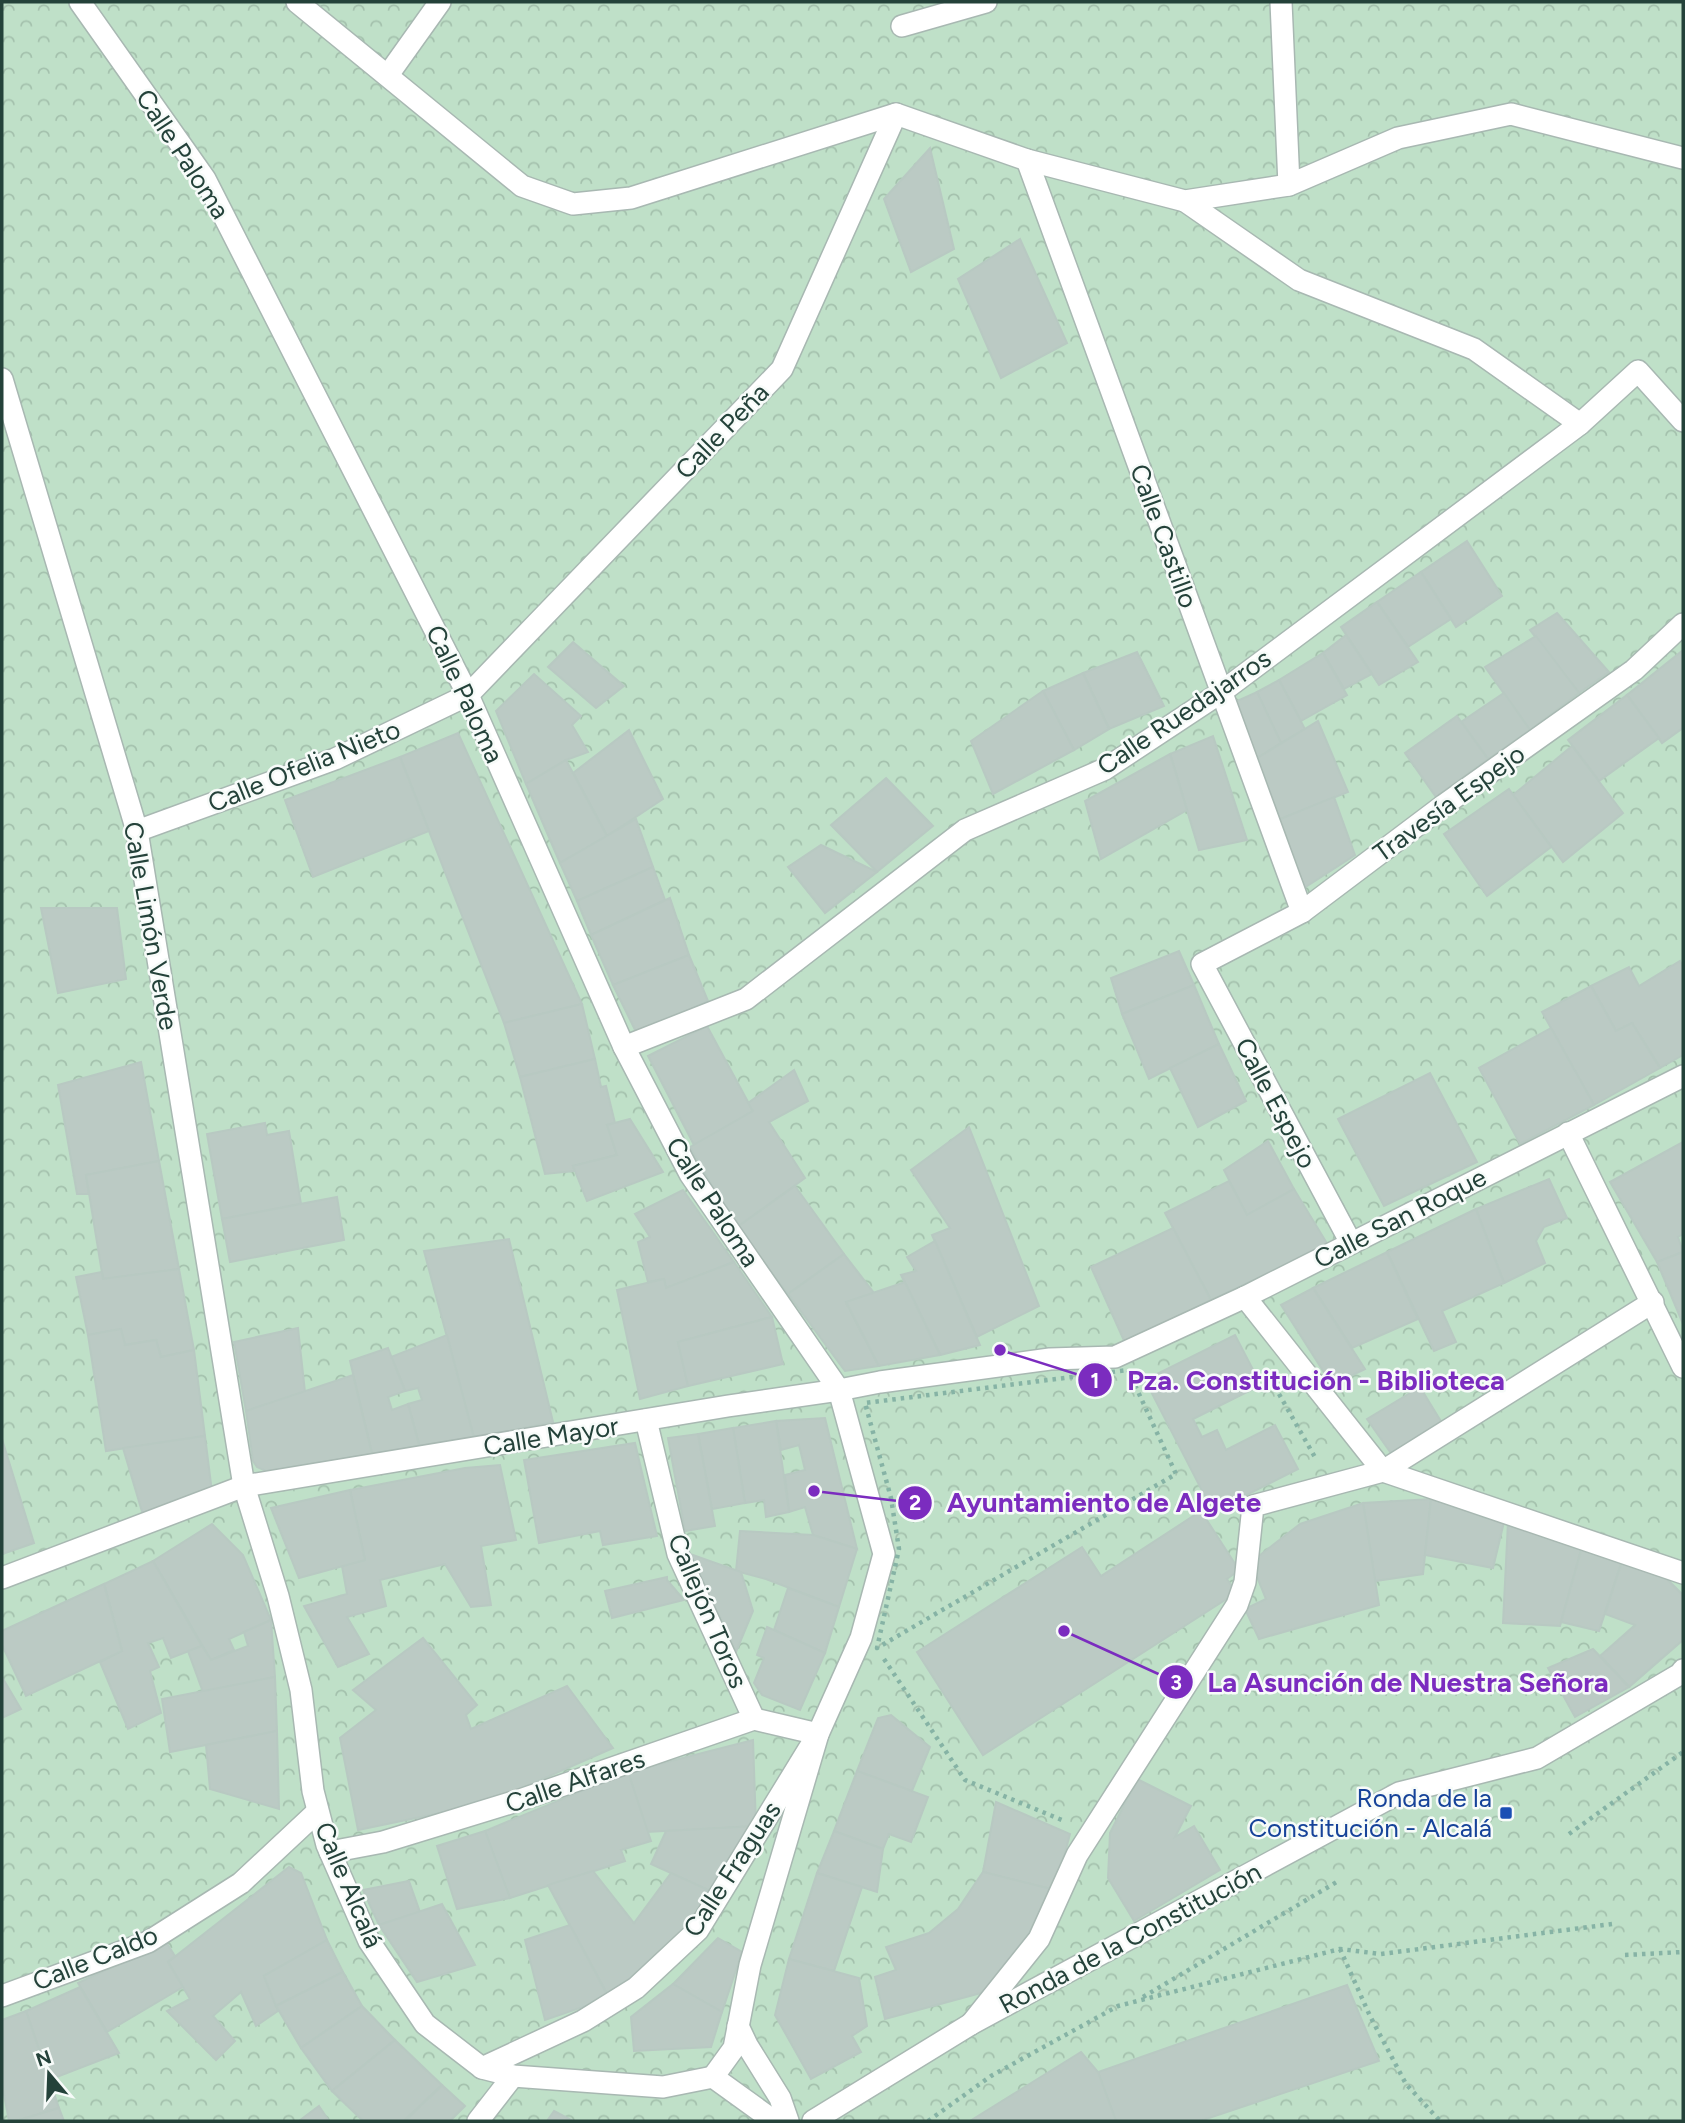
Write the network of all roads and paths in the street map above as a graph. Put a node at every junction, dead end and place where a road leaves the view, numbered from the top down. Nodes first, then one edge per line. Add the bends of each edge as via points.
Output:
1 (80, 2) edge
2 (297, 2) edge
3 (440, 2) edge
4 (986, 2) edge
5 (1282, 2) edge
6 (902, 26) dead end
7 (388, 75) junction
8 (896, 114) junction
9 (1683, 158) edge
10 (1027, 160) junction
11 (1289, 185) junction
12 (1185, 201) junction
13 (2, 379) edge
14 (1683, 421) edge
15 (1580, 424) junction
16 (1683, 624) edge
17 (1220, 693) junction
18 (468, 695) junction
19 (137, 831) junction
20 (1302, 912) junction
21 (1202, 964) joint
22 (624, 1047) junction
23 (1683, 1076) edge
24 (1568, 1133) junction
25 (1351, 1243) junction
26 (1245, 1297) junction
27 (1653, 1302) junction
28 (1115, 1357) joint
29 (1683, 1367) edge
30 (1274, 1385) dead end
31 (839, 1390) junction
32 (646, 1420) junction
33 (1319, 1463) dead end
34 (1383, 1471) junction
35 (244, 1486) junction
36 (1683, 1573) edge
37 (2, 1578) edge
38 (867, 1646) junction
39 (1683, 1670) edge
40 (754, 1719) junction
41 (818, 1734) junction
42 (1683, 1752) edge
43 (317, 1812) junction
44 (1092, 1833) junction
45 (1569, 1834) dead end
46 (330, 1852) junction
47 (1340, 1880) dead end
48 (1612, 1924) dead end
49 (1340, 1949) junction
50 (1683, 1952) edge
51 (1625, 1955) dead end
52 (2, 1996) edge
53 (1137, 2001) junction
54 (971, 2024) junction
55 (738, 2026) junction
56 (482, 2068) junction
57 (513, 2076) junction
58 (713, 2077) junction
59 (478, 2121) edge
60 (774, 2121) edge
61 (788, 2121) edge
62 (813, 2121) edge
63 (928, 2121) edge
64 (1440, 2121) edge

1 - 18 street, Calle Paloma via 205,179
2 - 7 street
3 - 7 street
4 - 6 street
5 - 11 street
7 - 8 street via 522,186 573,204 631,198
8 - 10 street
8 - 18 street, Calle Peña via 782,369
9 - 11 street via 1511,114 1398,138
10 - 12 street
10 - 17 street, Calle Castillo
11 - 12 street
12 - 15 street via 1299,280 1474,349
13 - 19 street, Calle Limón Verde
14 - 15 street, Calle Ruedajarros via 1638,371
15 - 17 street, Calle Ruedajarros
16 - 20 street, Travesía Espejo via 1634,670
17 - 20 street, Calle Castillo
17 - 22 street, Calle Ruedajarros via 1105,769 965,830 747,999
18 - 19 street, Calle Ofelia Nieto via 335,759
18 - 22 street, Calle Paloma
19 - 35 street, Calle Limón Verde
20 - 21 street, Travesía Espejo
21 - 25 street, Calle Espejo
22 - 31 street, Calle Paloma via 690,1174
23 - 24 street, Calle San Roque
24 - 25 street, Calle San Roque
24 - 27 street
25 - 26 street, Calle San Roque
26 - 28 street, Calle San Roque
26 - 34 street
27 - 29 street
27 - 34 street
28 - 31 street, Calle Mayor via 1050,1359
30 - 33 path
31 - 32 street, Calle Mayor
31 - 38 street, Calle Fraguas via 884,1554
32 - 35 street, Calle Mayor
32 - 40 street, Callejón Toros via 678,1554
34 - 36 street
34 - 44 street via 1253,1506 1245,1582 1237,1605
35 - 37 street, Calle Mayor
35 - 43 street, Calle Alcalá via 301,1690
38 - 38 path via 899,1549 891,1498 865,1403 1128,1370 1176,1474
38 - 41 street, Calle Fraguas
38 - 44 path via 965,1780
39 - 54 street, Ronda de la Constitución via 1537,1758 1399,1793
40 - 41 street
40 - 46 street, Calle Alfares via 508,1804 383,1843
41 - 55 street, Calle Fraguas via 750,1965
41 - 56 street, Calle Fraguas via 698,1930 615,2002
42 - 45 path
43 - 46 street, Calle Alcalá
43 - 52 street, Calle Caldo via 241,1883 148,1942
44 - 54 street via 1039,1939
46 - 56 street, Calle Alcalá via 369,1941 425,2024
47 - 53 path
48 - 49 path via 1381,1954
49 - 53 path
49 - 64 path via 1406,2084
50 - 51 path
53 - 63 path via 1118,2006 991,2077
54 - 62 street, Ronda de la Constitución
55 - 58 street, Calle Fraguas via 734,2048
55 - 61 street via 780,2098
56 - 57 street, Calle Alcalá
57 - 58 street, Calle Alcalá via 663,2087
57 - 59 street
58 - 60 street

